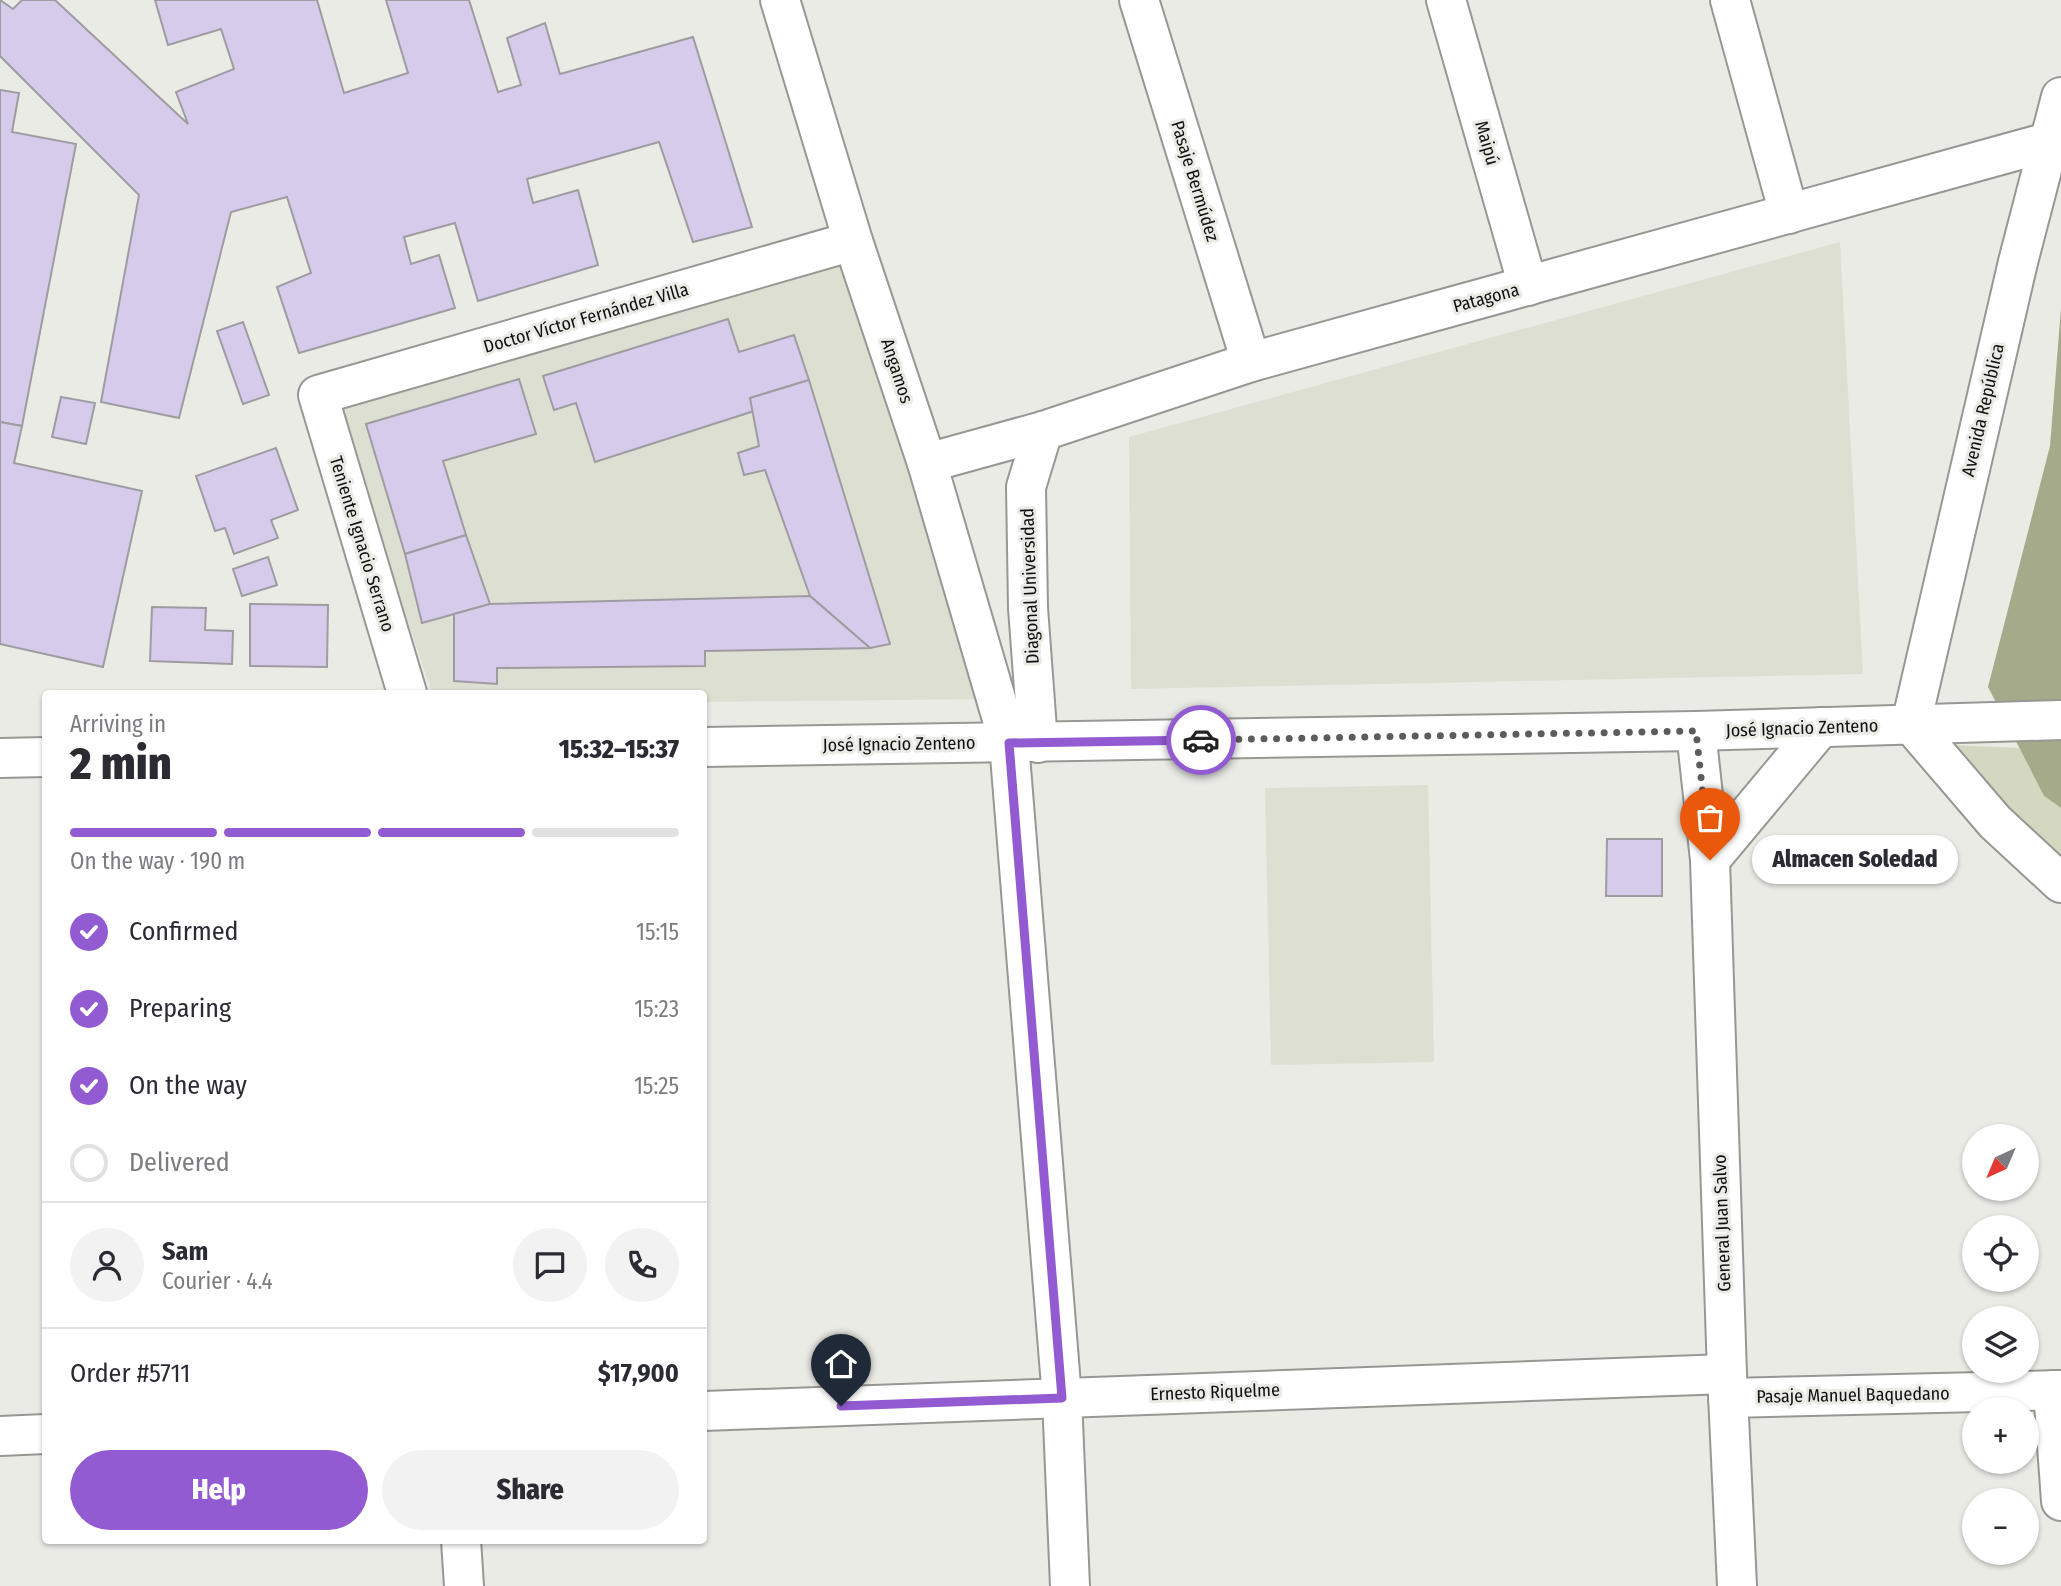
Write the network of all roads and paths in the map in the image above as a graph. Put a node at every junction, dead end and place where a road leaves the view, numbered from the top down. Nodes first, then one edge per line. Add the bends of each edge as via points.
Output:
1 (780, 0) edge
2 (1139, 0) edge
3 (1446, 0) edge
4 (1730, 0) edge
5 (2061, 97) edge
6 (2048, 142) junction
7 (1789, 214) junction
8 (853, 241) junction
9 (1528, 286) junction
10 (1251, 362) junction
11 (318, 395) joint
12 (1043, 431) junction
13 (927, 463) junction
14 (406, 690) edge
15 (2061, 720) edge
16 (1911, 724) junction
17 (1821, 727) junction
18 (1696, 731) junction
19 (1024, 743) junction
20 (707, 747) edge
21 (42, 757) edge
22 (0, 758) edge
23 (1710, 860) junction
24 (2061, 883) edge
25 (1727, 1386) junction
26 (2057, 1390) edge
27 (1062, 1398) junction
28 (707, 1410) edge
29 (42, 1434) edge
30 (0, 1436) edge
31 (2061, 1501) edge
32 (461, 1544) edge
33 (464, 1586) edge
34 (1070, 1586) edge
35 (1737, 1586) edge

1 - 8 street, Angamos
2 - 10 street, Pasaje Bermúdez
3 - 9 street, Maipú
4 - 7 street
5 - 6 street, Avenida República
6 - 7 street, Patagona
6 - 16 street, Avenida República
7 - 9 street, Patagona
8 - 11 street, Doctor Víctor Fernández Villa
8 - 13 street, Angamos
9 - 10 street, Patagona
10 - 12 street, Patagona
11 - 14 street, Teniente Ignacio Serrano
12 - 13 street, Patagona
12 - 19 street, Diagonal Universidad via 1026,487
13 - 19 street, Angamos
15 - 16 street, José Ignacio Zenteno
16 - 17 street, José Ignacio Zenteno
16 - 24 street via 1994,822
17 - 18 street, José Ignacio Zenteno
17 - 23 street
18 - 19 street, José Ignacio Zenteno
18 - 23 street, General Juan Salvo
19 - 20 street, José Ignacio Zenteno
19 - 27 street
21 - 22 street
23 - 25 street, General Juan Salvo
25 - 26 street, Pasaje Manuel Baquedano
25 - 27 street, Ernesto Riquelme
25 - 35 street, General Juan Salvo
26 - 31 street
27 - 28 street, Ernesto Riquelme
27 - 34 street
29 - 30 street
32 - 33 street

